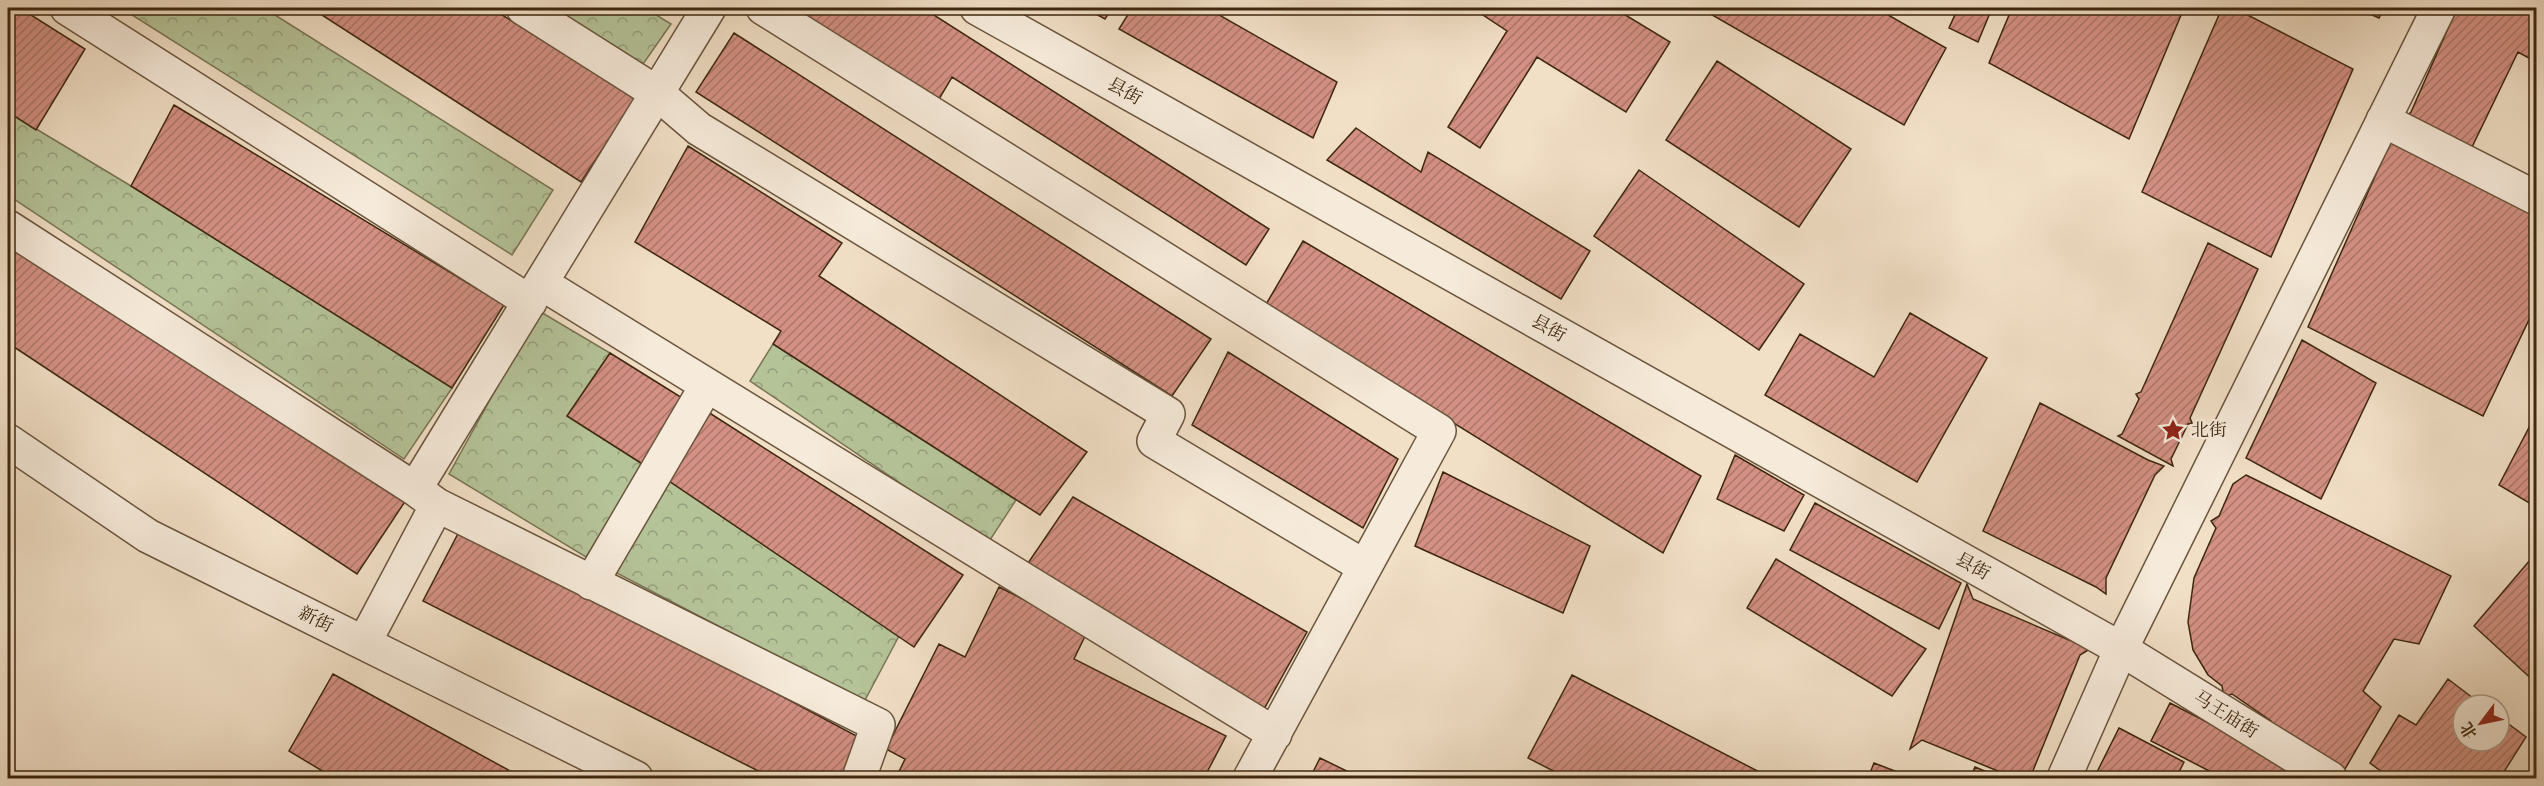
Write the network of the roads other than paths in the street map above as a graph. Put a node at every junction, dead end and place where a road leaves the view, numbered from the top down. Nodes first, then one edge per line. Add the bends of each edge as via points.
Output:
1 (67, 8) edge
2 (524, 8) edge
3 (709, 8) edge
4 (763, 8) edge
5 (976, 8) edge
6 (2439, 8) edge
7 (657, 93) junction
8 (2383, 120) junction
9 (2536, 198) edge
10 (8, 227) edge
11 (535, 293) junction
12 (707, 386) junction
13 (8, 441) edge
14 (426, 497) junction
15 (1365, 567) junction
16 (591, 583) junction
17 (364, 643) junction
18 (2121, 649) junction
19 (1275, 734) junction
20 (636, 778) edge
21 (859, 778) edge
22 (1250, 778) edge
23 (2064, 778) edge
24 (2330, 778) edge

1 - 11 street
2 - 7 street
3 - 7 street
4 - 15 street via 1439,431
5 - 18 street, 县街
6 - 8 street
7 - 11 street
7 - 15 street via 699,129 1168,414 1154,441
8 - 9 street
8 - 18 street
10 - 14 street
11 - 12 street
11 - 14 street
12 - 16 street
12 - 19 street
13 - 17 street, 新街 via 148,536
14 - 16 street
14 - 17 street
15 - 19 street
16 - 21 street via 878,725
17 - 20 street, 新街
18 - 23 street
18 - 24 street, 马王庙街
19 - 22 street

